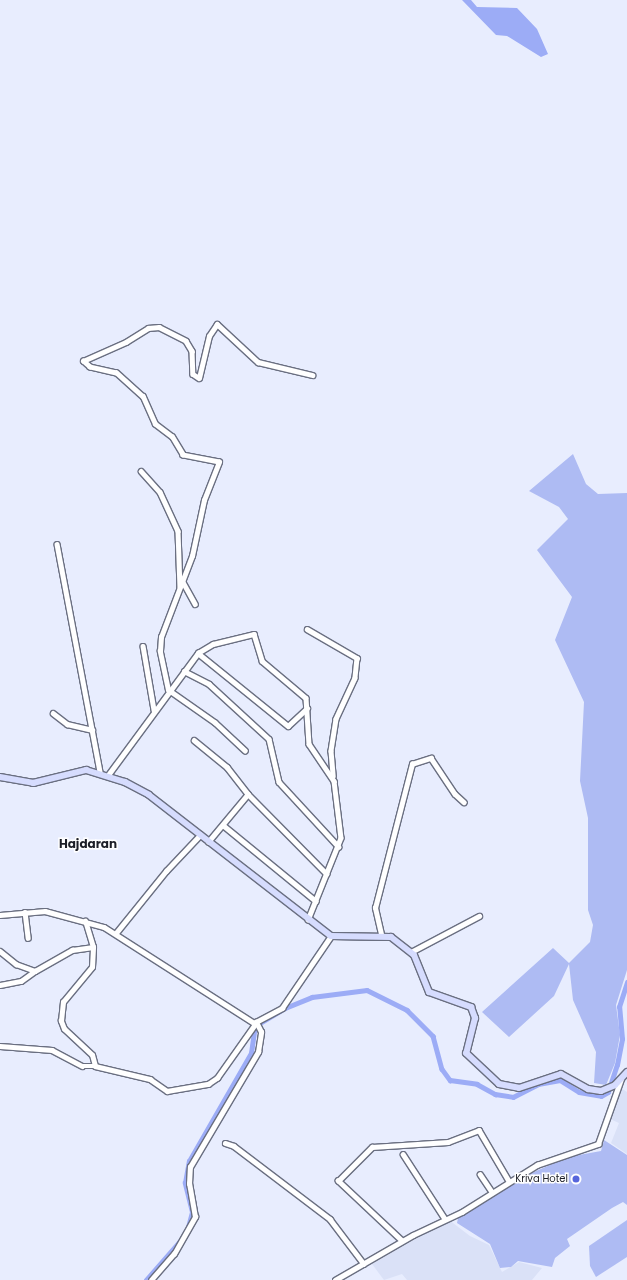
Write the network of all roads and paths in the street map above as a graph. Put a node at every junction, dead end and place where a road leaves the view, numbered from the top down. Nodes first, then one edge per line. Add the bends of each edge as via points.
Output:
1 (312, 375) dead end
2 (141, 471) dead end
3 (57, 544) dead end
4 (183, 582) junction
5 (180, 586) junction
6 (195, 604) dead end
7 (306, 629) dead end
8 (143, 646) dead end
9 (198, 653) junction
10 (184, 671) junction
11 (168, 690) junction
12 (307, 708) junction
13 (154, 710) junction
14 (53, 712) dead end
15 (92, 730) junction
16 (194, 740) dead end
17 (245, 751) dead end
18 (100, 772) junction
19 (108, 775) junction
20 (333, 776) junction
21 (0, 777) edge
22 (248, 794) junction
23 (464, 802) dead end
24 (224, 825) junction
25 (200, 835) junction
26 (208, 842) junction
27 (339, 847) junction
28 (327, 874) junction
29 (316, 901) junction
30 (25, 912) junction
31 (0, 915) edge
32 (479, 916) dead end
33 (308, 920) junction
34 (86, 921) junction
35 (116, 933) junction
36 (381, 934) junction
37 (331, 936) junction
38 (28, 938) dead end
39 (93, 947) junction
40 (0, 952) edge
41 (411, 952) junction
42 (35, 971) junction
43 (0, 985) edge
44 (257, 1024) junction
45 (0, 1046) edge
46 (95, 1066) junction
47 (627, 1072) edge
48 (621, 1080) junction
49 (224, 1143) dead end
50 (403, 1154) dead end
51 (480, 1174) dead end
52 (509, 1181) junction
53 (492, 1192) junction
54 (445, 1219) junction
55 (402, 1241) junction
56 (364, 1264) junction
57 (151, 1280) edge
58 (335, 1280) edge

1 - 4 street via 258,362 217,324 209,336 199,378 193,374 192,351 186,341 159,327 148,328 126,342 83,361 90,367 116,373 143,397 156,424 172,437 183,455 219,462 204,500
2 - 5 street via 160,492 178,531
3 - 15 street
4 - 5 street
4 - 6 street
5 - 11 street via 161,637 161,660
7 - 20 street via 357,658 355,678 336,719 331,751
8 - 13 street
9 - 10 street
9 - 12 street via 288,726
9 - 12 street via 213,644 254,634 262,661 306,698
10 - 11 street
10 - 27 street via 209,684 269,739 279,782
11 - 13 street
11 - 17 street via 215,723
12 - 20 street via 312,753
13 - 19 street
14 - 15 street via 68,724
15 - 18 street
16 - 22 street via 227,767
18 - 19 main road
18 - 21 main road via 81,770 33,783
19 - 25 main road via 149,795
20 - 27 street via 342,838
22 - 24 street
22 - 28 street
23 - 36 street via 455,794 431,758 412,764 375,908
24 - 26 street
24 - 29 street
25 - 26 main road
25 - 35 street via 166,871
26 - 33 main road
27 - 28 street
28 - 29 street
29 - 33 street
30 - 31 street
30 - 34 street via 54,912
30 - 38 street
32 - 41 street
33 - 37 main road
34 - 35 street
34 - 39 street
35 - 44 street via 133,948
36 - 37 main road via 342,938
36 - 41 main road via 391,937
37 - 44 street via 282,1008
39 - 42 street via 72,950
39 - 46 street via 92,967 63,1002 61,1015 64,1029 92,1054
40 - 42 street via 16,964
41 - 48 main road via 429,992 471,1007 475,1018 466,1053 499,1084 520,1088 561,1074 588,1090 609,1088
42 - 43 street via 21,981
44 - 46 street via 217,1078 208,1084 167,1091 150,1079
44 - 57 street via 254,1059 190,1167 189,1184 195,1217 174,1254
45 - 46 street via 52,1050 82,1066
47 - 48 main road
48 - 52 street via 598,1144 545,1162
49 - 56 street via 234,1146 330,1219
50 - 54 street
51 - 53 street
52 - 53 street
52 - 55 street via 479,1130 448,1142 372,1147 338,1181
53 - 54 street
54 - 55 street
55 - 56 street
56 - 58 street

